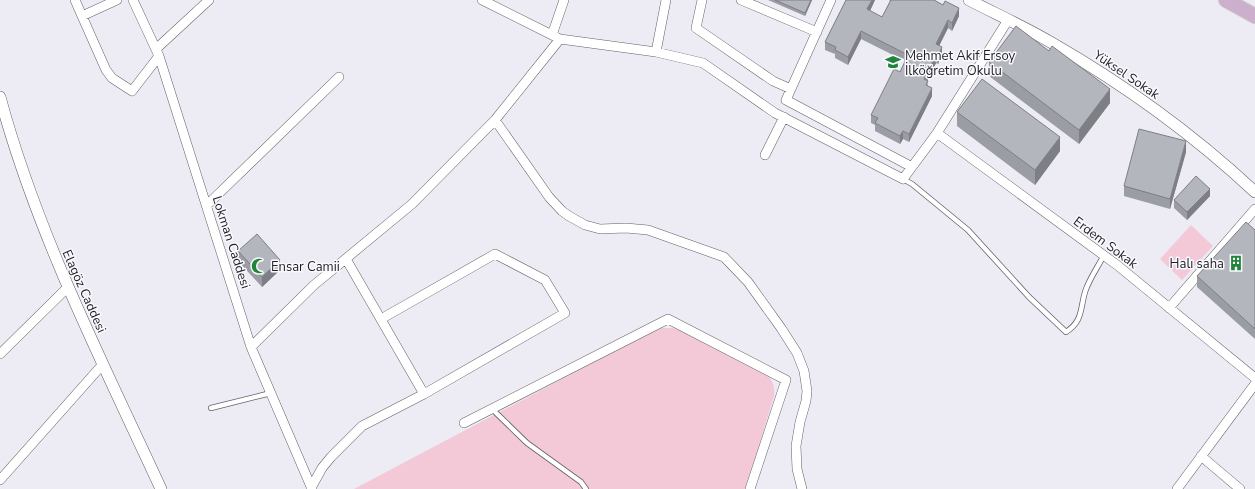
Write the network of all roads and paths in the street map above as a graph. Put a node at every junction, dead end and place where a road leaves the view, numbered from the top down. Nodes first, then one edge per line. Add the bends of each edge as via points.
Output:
1 (75, 0) edge
2 (117, 0) edge
3 (133, 0) edge
4 (209, 0) edge
5 (482, 0) edge
6 (564, 0) edge
7 (666, 0) edge
8 (702, 0) edge
9 (741, 0) edge
10 (831, 0) edge
11 (969, 0) edge
12 (1226, 0) edge
13 (82, 16) junction
14 (1255, 16) edge
15 (1008, 20) junction
16 (816, 32) junction
17 (556, 37) junction
18 (656, 52) junction
19 (157, 53) junction
20 (339, 77) dead end
21 (791, 89) junction
22 (0, 97) edge
23 (784, 117) junction
24 (495, 120) junction
25 (937, 133) junction
26 (765, 155) dead end
27 (912, 167) junction
28 (903, 179) junction
29 (1255, 192) edge
30 (207, 205) junction
31 (1255, 209) edge
32 (1104, 255) junction
33 (346, 259) junction
34 (68, 287) junction
35 (1169, 308) junction
36 (381, 319) junction
37 (252, 347) junction
38 (0, 354) edge
39 (103, 364) junction
40 (1255, 378) edge
41 (1255, 384) edge
42 (271, 393) junction
43 (424, 394) junction
44 (211, 408) dead end
45 (492, 409) junction
46 (464, 424) dead end
47 (1202, 456) junction
48 (0, 480) edge
49 (311, 488) edge
50 (161, 489) edge
51 (586, 489) edge
52 (750, 489) edge
53 (802, 489) edge
54 (1177, 489) edge
55 (1240, 489) edge

1 - 13 street
2 - 13 street
3 - 19 street, Lokman Caddesi
4 - 19 street
5 - 17 street
6 - 17 street
7 - 18 street
8 - 21 street via 696,28 773,81
9 - 16 street
10 - 16 street
11 - 15 street, Yüksel Sokak
12 - 14 main road
13 - 19 street via 106,70 112,78 132,91
15 - 25 street
15 - 29 street, Yüksel Sokak via 1051,42 1124,88 1189,136
16 - 21 street
17 - 18 street
17 - 24 street
18 - 23 street via 703,63
19 - 30 street, Lokman Caddesi
20 - 30 street
21 - 27 street via 786,100
22 - 34 street, Elagöz Caddesi via 20,165
23 - 26 street
23 - 28 street
24 - 33 street via 412,204
24 - 53 street via 549,197 562,211 577,221 593,228 638,228 657,233 724,257 748,282 797,353 804,371 806,401 796,446 797,469
25 - 27 street
25 - 32 street, Erdem Sokak
27 - 28 street
28 - 32 lane via 968,230 1028,297 1066,332 1073,328 1081,315 1085,291
30 - 37 street, Lokman Caddesi
31 - 35 street
32 - 35 street, Erdem Sokak
33 - 36 street
33 - 37 street via 314,285
34 - 38 street
34 - 39 street, Elagöz Caddesi
35 - 40 street, Erdem Sokak
36 - 43 street
36 - 43 street via 495,254 545,280 565,313
37 - 42 street, Lokman Caddesi
39 - 48 street
39 - 50 street, Elagöz Caddesi
41 - 47 street
42 - 44 lane
42 - 49 street, Lokman Caddesi
43 - 49 street via 362,426 331,457
45 - 46 street
45 - 51 lane via 528,443 581,482
45 - 52 street via 668,319 786,380
47 - 54 street
47 - 55 street

